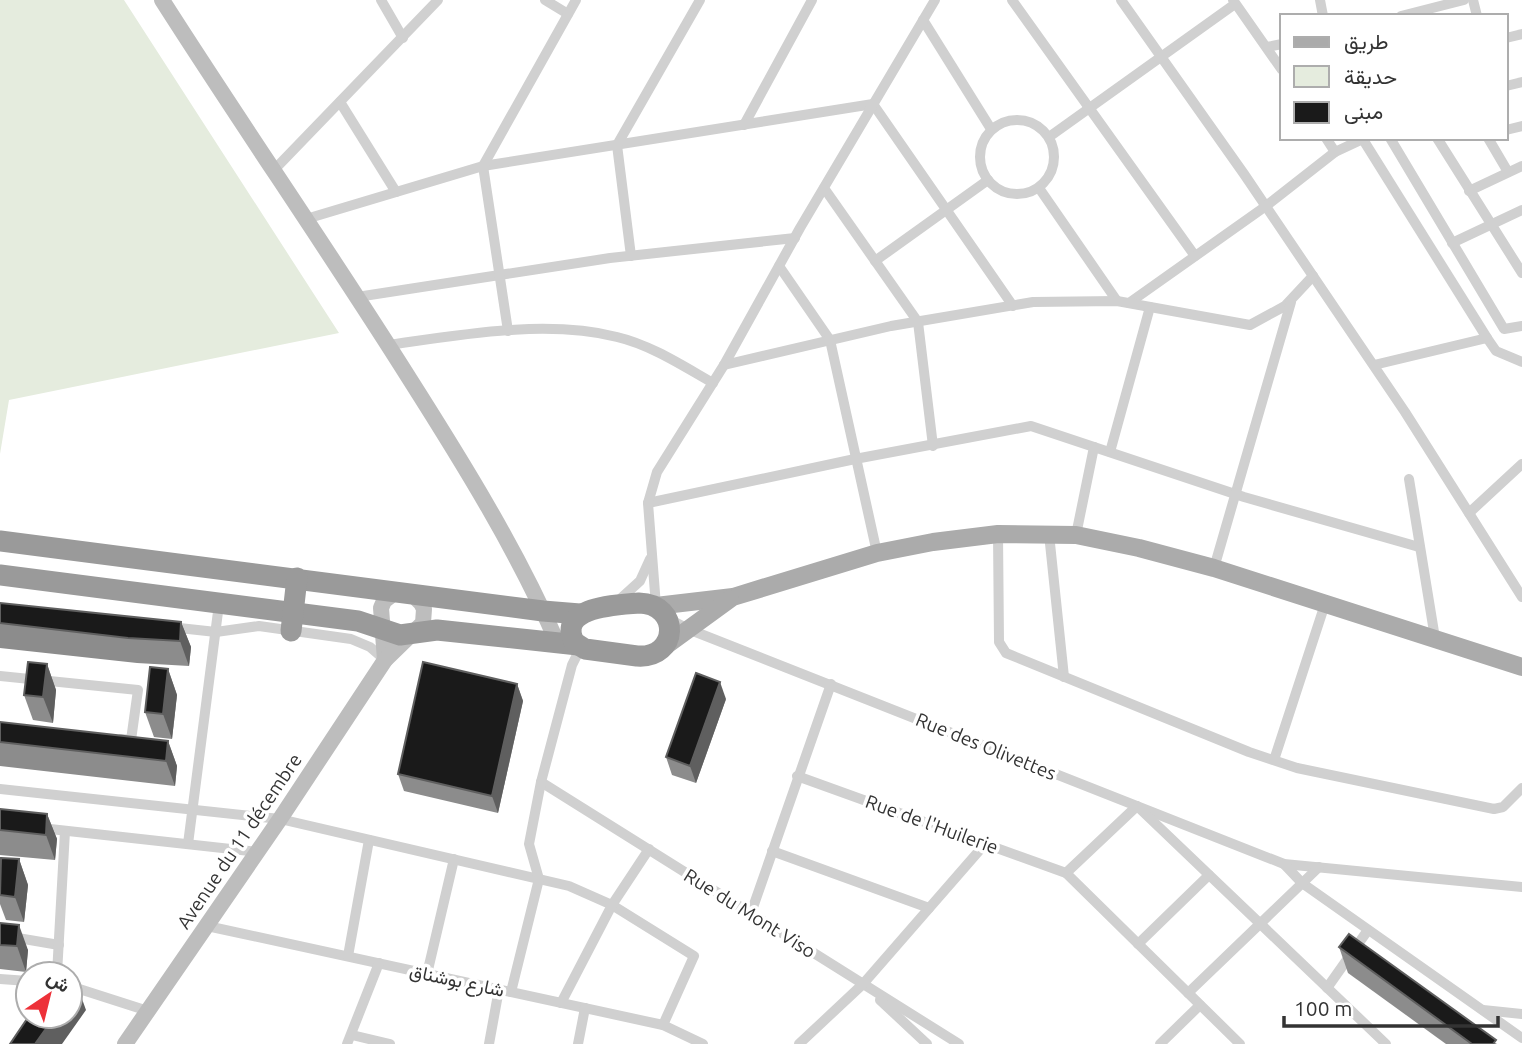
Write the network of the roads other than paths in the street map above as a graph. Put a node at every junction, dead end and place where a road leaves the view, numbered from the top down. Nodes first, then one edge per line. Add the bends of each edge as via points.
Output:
1 (162, 0) edge
2 (381, 0) edge
3 (438, 0) edge
4 (545, 0) edge
5 (576, 0) edge
6 (700, 0) edge
7 (812, 0) edge
8 (935, 0) edge
9 (1012, 0) edge
10 (1121, 0) edge
11 (1464, 0) edge
12 (1234, 2) edge
13 (1424, 13) edge
14 (568, 14) junction
15 (923, 20) junction
16 (403, 38) junction
17 (1280, 44) edge
18 (1267, 47) junction
19 (1160, 55) junction
20 (1280, 67) edge
21 (340, 102) junction
22 (873, 104) junction
23 (1090, 107) junction
24 (744, 125) junction
25 (991, 129) junction
26 (1049, 136) junction
27 (1327, 140) edge
28 (1359, 140) edge
29 (1364, 140) edge
30 (1391, 140) edge
31 (1438, 140) edge
32 (1489, 140) edge
33 (617, 145) junction
34 (1335, 152) junction
35 (483, 166) junction
36 (1522, 166) edge
37 (273, 171) junction
38 (1508, 172) junction
39 (988, 180) junction
40 (824, 188) junction
41 (1039, 188) junction
42 (1469, 191) junction
43 (396, 192) junction
44 (1266, 206) junction
45 (946, 209) junction
46 (1522, 210) edge
47 (306, 219) junction
48 (1490, 224) junction
49 (795, 238) junction
50 (1452, 243) junction
51 (631, 256) junction
52 (1195, 256) junction
53 (875, 261) junction
54 (779, 266) junction
55 (1522, 273) edge
56 (500, 275) junction
57 (1313, 276) junction
58 (357, 297) junction
59 (1292, 299) junction
60 (1117, 301) junction
61 (1129, 303) junction
62 (1013, 306) junction
63 (1150, 307) junction
64 (918, 322) junction
65 (1522, 326) edge
66 (508, 331) junction
67 (1488, 338) junction
68 (830, 341) junction
69 (388, 345) junction
70 (1522, 362) edge
71 (724, 365) junction
72 (1374, 365) junction
73 (713, 383) junction
74 (933, 446) junction
75 (1094, 447) junction
76 (1110, 452) junction
77 (855, 459) junction
78 (1520, 468) edge
79 (1409, 479) dead end
80 (1236, 494) junction
81 (648, 503) junction
82 (1469, 513) junction
83 (998, 534) junction
84 (1049, 534) junction
85 (1076, 535) junction
86 (0, 541) edge
87 (1419, 547) junction
88 (877, 553) junction
89 (651, 557) junction
90 (1214, 568) junction
91 (0, 575) edge
92 (297, 578) junction
93 (404, 592) junction
94 (733, 597) junction
95 (1522, 597) edge
96 (219, 604) junction
97 (1325, 604) junction
98 (613, 606) junction
99 (660, 610) junction
100 (543, 611) junction
101 (580, 614) junction
102 (292, 622) junction
103 (160, 626) edge
104 (688, 629) junction
105 (382, 631) junction
106 (216, 632) junction
107 (413, 635) junction
108 (1435, 638) junction
109 (572, 645) junction
110 (664, 647) junction
111 (385, 660) junction
112 (1521, 665) edge
113 (0, 676) edge
114 (1064, 677) junction
115 (831, 684) junction
116 (104, 738) edge
117 (1274, 760) junction
118 (797, 776) junction
119 (541, 782) junction
120 (1522, 788) edge
121 (0, 789) edge
122 (1137, 806) junction
123 (192, 810) junction
124 (280, 819) junction
125 (26, 826) edge
126 (65, 831) junction
127 (369, 840) junction
128 (188, 844) junction
129 (985, 844) junction
130 (649, 849) junction
131 (772, 851) junction
132 (258, 852) junction
133 (454, 859) junction
134 (1284, 864) junction
135 (1319, 867) junction
136 (1066, 873) junction
137 (1209, 875) junction
138 (539, 879) junction
139 (1302, 883) junction
140 (1522, 887) edge
141 (612, 905) junction
142 (929, 908) junction
143 (751, 913) junction
144 (1260, 924) junction
145 (207, 926) junction
146 (1368, 930) junction
147 (0, 935) edge
148 (1138, 944) junction
149 (59, 945) junction
150 (348, 956) junction
151 (58, 960) edge
152 (379, 963) junction
153 (427, 974) junction
154 (863, 984) junction
155 (1327, 988) junction
156 (499, 989) junction
157 (84, 990) edge
158 (511, 992) junction
159 (1188, 993) junction
160 (561, 1003) junction
161 (1200, 1005) junction
162 (585, 1008) junction
163 (1480, 1009) junction
164 (148, 1011) junction
165 (1522, 1014) edge
166 (663, 1025) junction
167 (674, 1030) junction
168 (1522, 1038) edge
169 (349, 1039) edge
170 (125, 1044) edge
171 (390, 1044) edge
172 (489, 1044) edge
173 (578, 1044) edge
174 (671, 1044) edge
175 (703, 1044) edge
176 (799, 1044) edge
177 (927, 1044) edge
178 (959, 1044) edge
179 (1160, 1044) edge
180 (1240, 1044) edge
181 (1386, 1044) edge

1 - 37 street
2 - 16 street
3 - 16 street
4 - 14 street
5 - 14 street
6 - 33 street
7 - 24 street
8 - 15 street
9 - 23 street
10 - 19 street
11 - 13 street
12 - 18 street
12 - 19 street
14 - 35 street
15 - 22 street
15 - 25 street
16 - 21 street
17 - 18 street
18 - 20 street
19 - 23 street
19 - 44 street
21 - 37 street
21 - 43 street
22 - 24 street
22 - 40 street
22 - 45 street
23 - 26 street
23 - 52 street
24 - 33 street
25 - 26 street via 1003,122 1028,121
25 - 39 street via 979,160
26 - 41 street via 1052,170
27 - 34 street
28 - 34 street
29 - 67 street
30 - 50 street
31 - 42 street
32 - 38 street
33 - 35 street
33 - 51 street
34 - 44 street
35 - 43 street
35 - 56 street
36 - 38 street
37 - 47 street
38 - 42 street
39 - 41 street via 1017,195
39 - 45 street
40 - 49 street
40 - 53 street
41 - 60 street
42 - 48 street
43 - 47 street
44 - 52 street
44 - 57 street
45 - 53 street
45 - 62 street
46 - 48 street
47 - 58 street
48 - 50 street
48 - 55 street
49 - 51 street
49 - 54 street
50 - 65 street via 1504,329
51 - 56 street
52 - 61 street
53 - 64 street
54 - 68 street
54 - 71 street
56 - 58 street
56 - 66 street
57 - 59 street
57 - 72 street
58 - 69 street
59 - 63 street via 1250,325
59 - 80 street
60 - 61 street
60 - 62 street
61 - 63 street
62 - 64 street
63 - 76 street
64 - 68 street
64 - 74 street
66 - 69 street
66 - 73 street via 556,329 617,337 670,358
67 - 70 street via 1496,351
67 - 72 street
68 - 71 street
68 - 77 street
69 - 100 street via 464,464
71 - 73 street
72 - 82 street
73 - 81 street via 664,458
74 - 75 street via 1031,426
74 - 77 street
75 - 76 street
75 - 85 street
76 - 80 street
77 - 81 street
77 - 88 street
78 - 82 street
79 - 87 street
80 - 87 street
80 - 90 street
81 - 89 street
82 - 95 street
83 - 84 main road
83 - 88 main road
83 - 114 street via 1002,649
84 - 85 main road
84 - 114 street
85 - 90 main road
86 - 92 highway
87 - 108 street
88 - 94 main road
89 - 98 street via 635,587
89 - 99 street
90 - 97 main road
91 - 96 highway
92 - 93 highway
92 - 102 highway
93 - 100 highway
93 - 105 street via 384,601
93 - 107 street via 421,603 424,616
94 - 99 main road
94 - 104 main road
96 - 102 highway
96 - 106 street
97 - 108 main road
97 - 117 street
98 - 99 highway via 639,603
98 - 101 highway
99 - 104 street, Rue des Olivettes
99 - 110 highway via 670,633
100 - 101 highway
100 - 109 street
101 - 109 highway via 572,624
102 - 105 highway via 358,621
102 - 106 street
102 - 111 street via 357,641
103 - 106 street
104 - 110 main road
104 - 115 street, Rue des Olivettes
105 - 107 highway
105 - 111 street
106 - 123 street
107 - 109 highway via 437,630
107 - 111 street, Avenue du 11 décembre
108 - 112 main road
109 - 110 highway via 645,657
109 - 119 street via 572,665
111 - 124 street, Avenue du 11 décembre
113 - 116 street via 138,690 131,740
114 - 117 street
115 - 118 street
115 - 122 street, Rue des Olivettes
117 - 120 street via 1494,809 1503,807
118 - 129 street, Rue de l'Huilerie
118 - 131 street
119 - 130 street, Rue du Mont Viso
119 - 138 street via 529,844
121 - 123 street
122 - 134 street, Rue des Olivettes
122 - 136 street
122 - 137 street
123 - 124 street
123 - 128 street
124 - 127 street
124 - 132 street, Avenue du 11 décembre
125 - 126 street
126 - 128 street
126 - 149 street
127 - 133 street
127 - 150 street
128 - 132 street
129 - 136 street, Rue de l'Huilerie
129 - 142 street
130 - 141 street
130 - 143 street, Rue du Mont Viso
131 - 142 street
131 - 143 street
132 - 145 street, Avenue du 11 décembre
133 - 138 street
133 - 153 street
134 - 135 street
134 - 139 street
135 - 139 street
135 - 140 street
136 - 148 street
137 - 144 street
137 - 148 street
138 - 141 street
138 - 158 street
139 - 144 street
139 - 146 street
141 - 160 street
141 - 166 street via 694,956
142 - 154 street
143 - 154 street, Rue du Mont Viso
144 - 155 street
144 - 159 street
145 - 150 street, شارع بوشناق
145 - 164 street, Avenue du 11 décembre
146 - 155 street
146 - 163 street
147 - 149 street
148 - 159 street
149 - 151 street
150 - 152 street, شارع بوشناق
152 - 153 street, شارع بوشناق
152 - 169 street
153 - 156 street, شارع بوشناق
154 - 176 street
154 - 177 street
154 - 178 street, Rue du Mont Viso
155 - 181 street
156 - 158 street, شارع بوشناق
156 - 172 street
157 - 164 street
158 - 160 street, شارع بوشناق
159 - 161 street
160 - 162 street, شارع بوشناق
161 - 179 street
161 - 180 street
162 - 166 street, شارع بوشناق
162 - 173 street
163 - 165 street
163 - 168 street
164 - 170 street, Avenue du 11 décembre
166 - 167 street, شارع بوشناق
167 - 174 street
167 - 175 street, شارع بوشناق
169 - 171 street

